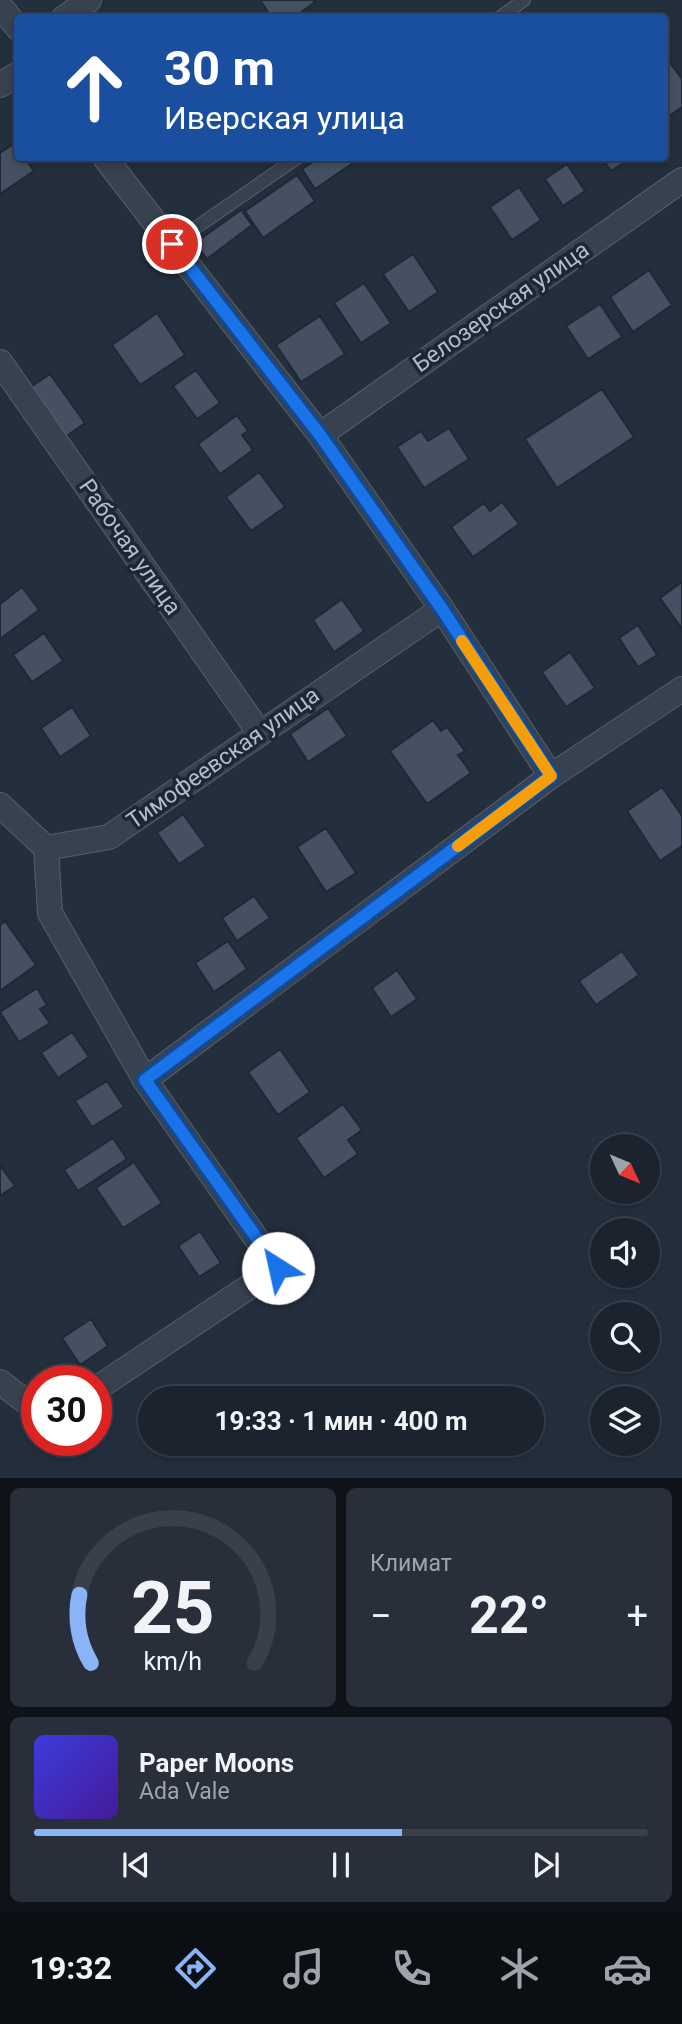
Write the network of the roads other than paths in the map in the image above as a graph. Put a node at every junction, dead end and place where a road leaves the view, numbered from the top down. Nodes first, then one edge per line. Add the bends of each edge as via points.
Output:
1 (89, 0) edge
2 (524, 0) edge
3 (0, 6) edge
4 (70, 14) edge
5 (505, 14) edge
6 (14, 23) edge
7 (107, 161) edge
8 (293, 161) edge
9 (682, 180) edge
10 (172, 244) junction
11 (0, 362) edge
12 (320, 435) junction
13 (442, 609) junction
14 (682, 689) edge
15 (260, 732) junction
16 (551, 776) junction
17 (0, 805) edge
18 (46, 848) junction
19 (145, 1080) junction
20 (112, 1378) edge
21 (0, 1382) edge
22 (21, 1398) edge

1 - 4 street
2 - 5 lane
3 - 6 street
7 - 10 street
8 - 10 lane
9 - 12 street, Белозерская улица
10 - 12 street
11 - 15 street, Рабочая улица
12 - 13 street
13 - 15 street, Тимофеевская улица
13 - 16 street
14 - 16 street
15 - 18 street, Тимофеевская улица via 110,836
16 - 19 street
17 - 18 street
18 - 19 street via 50,913
19 - 20 street via 278,1268
21 - 22 street

